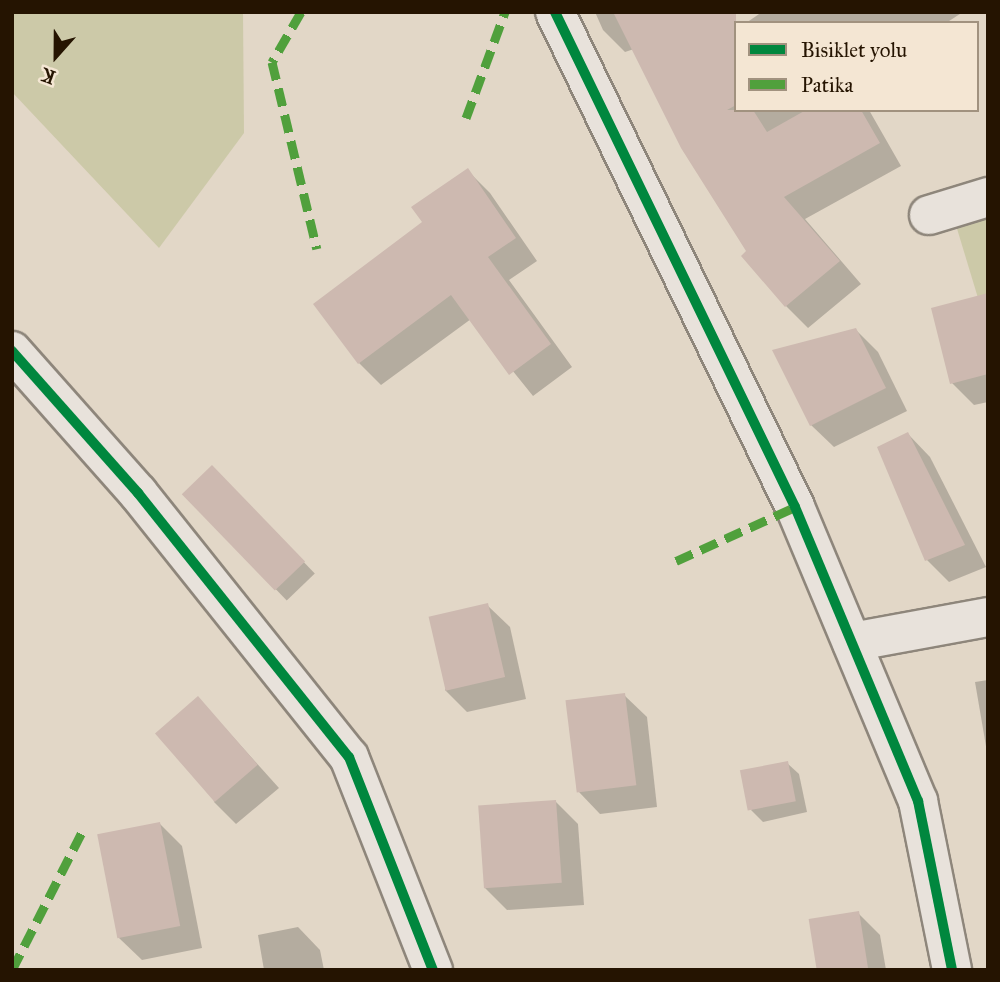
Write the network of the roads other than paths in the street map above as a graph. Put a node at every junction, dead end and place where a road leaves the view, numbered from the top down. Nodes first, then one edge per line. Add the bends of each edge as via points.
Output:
1 (555, 12) edge
2 (988, 197) edge
3 (929, 215) dead end
4 (12, 351) edge
5 (988, 617) edge
6 (852, 642) junction
7 (433, 970) edge
8 (952, 970) edge

1 - 6 street via 795,507
2 - 3 street
4 - 7 street via 138,493 349,757
5 - 6 street
6 - 8 street via 918,801

